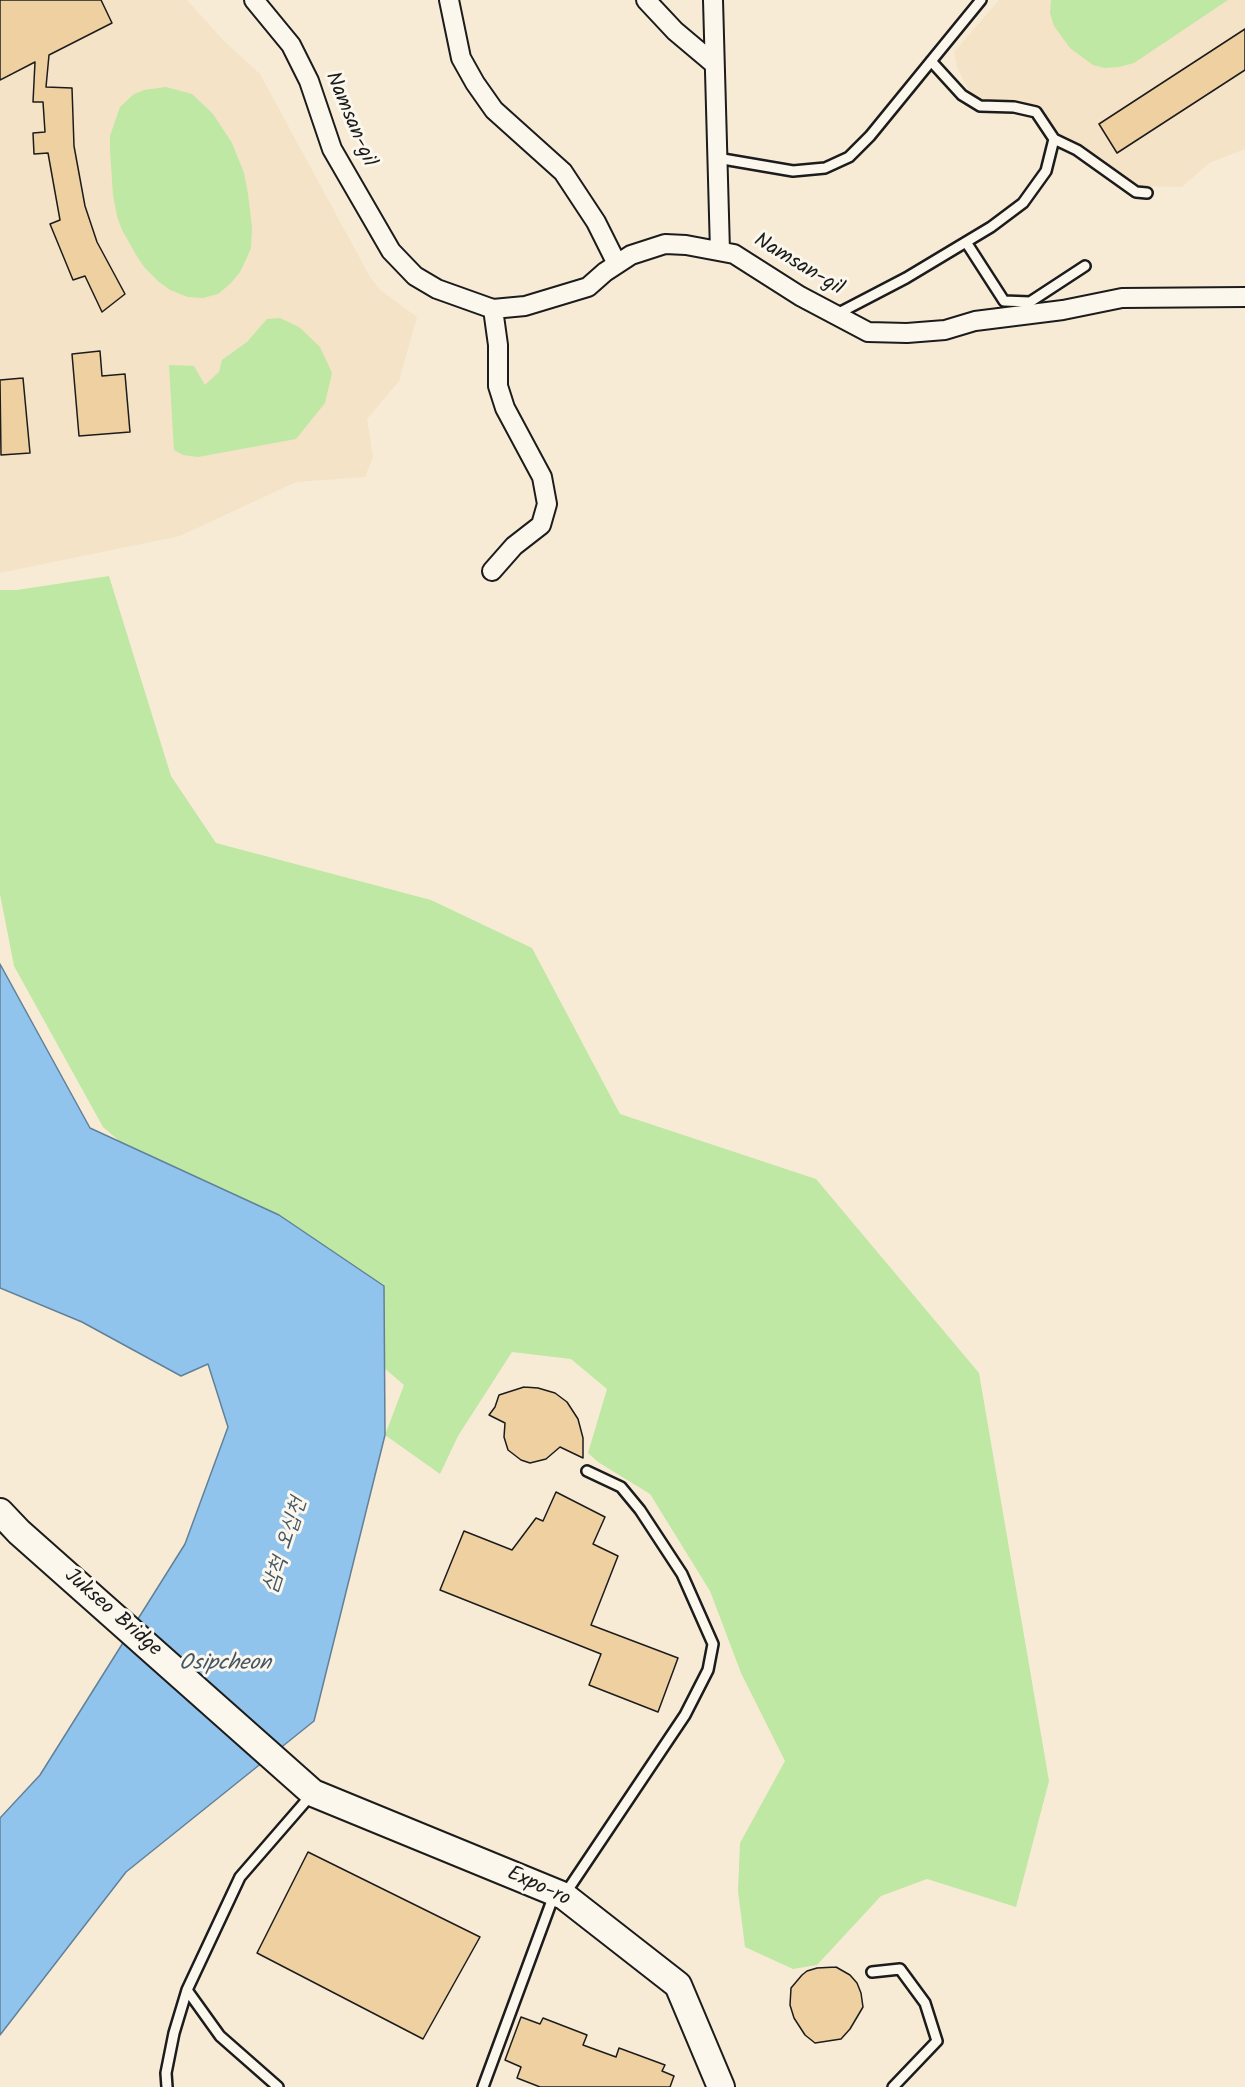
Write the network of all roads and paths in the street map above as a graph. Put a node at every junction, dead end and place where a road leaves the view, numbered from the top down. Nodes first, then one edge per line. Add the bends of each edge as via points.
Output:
1 (254, 0) edge
2 (449, 0) edge
3 (646, 0) edge
4 (713, 0) edge
5 (981, 0) edge
6 (931, 61) junction
7 (713, 63) junction
8 (1054, 139) junction
9 (717, 158) junction
10 (1147, 193) dead end
11 (966, 242) junction
12 (720, 251) junction
13 (617, 264) junction
14 (1085, 266) dead end
15 (1245, 297) edge
16 (493, 309) junction
17 (1028, 309) junction
18 (835, 315) junction
19 (492, 571) dead end
20 (587, 1471) dead end
21 (0, 1512) edge
22 (286, 1767) joint
23 (313, 1793) junction
24 (560, 1894) junction
25 (872, 1972) dead end
26 (187, 1990) junction
27 (167, 2087) edge
28 (278, 2087) edge
29 (483, 2087) edge
30 (721, 2087) edge
31 (893, 2087) edge

1 - 16 street, Namsan-gil via 291,45 309,81 332,149 391,251 415,276 437,289
2 - 13 street via 461,58 475,83 494,110 564,172
3 - 7 street
4 - 7 street
5 - 6 lane
6 - 8 lane via 962,95 980,106 1036,112
6 - 9 lane via 849,158 825,168 793,171
7 - 9 street
8 - 10 lane via 1077,150 1136,192
8 - 11 lane via 1046,171 1023,203
9 - 12 street
11 - 17 lane via 1005,302
11 - 18 lane
12 - 13 street, Namsan-gil via 665,244
12 - 18 street, Namsan-gil via 734,254
13 - 16 street, Namsan-gil via 588,287 525,306
14 - 17 lane
15 - 17 street, Namsan-gil via 1122,298 1063,310
16 - 19 street via 498,386 505,408 542,477 547,504 541,525 514,546
17 - 18 street, Namsan-gil via 945,330 907,333 868,332
20 - 24 lane via 621,1487 639,1510 682,1574 713,1644 708,1671 685,1715
21 - 22 street, Jukseo Bridge
22 - 23 street, Expo-ro
23 - 24 street, Expo-ro
23 - 26 lane via 240,1877
24 - 29 lane
24 - 30 street, Expo-ro via 678,1985
25 - 31 lane via 900,1970 925,2003 938,2041
26 - 27 lane via 174,2032
26 - 28 lane via 220,2036

